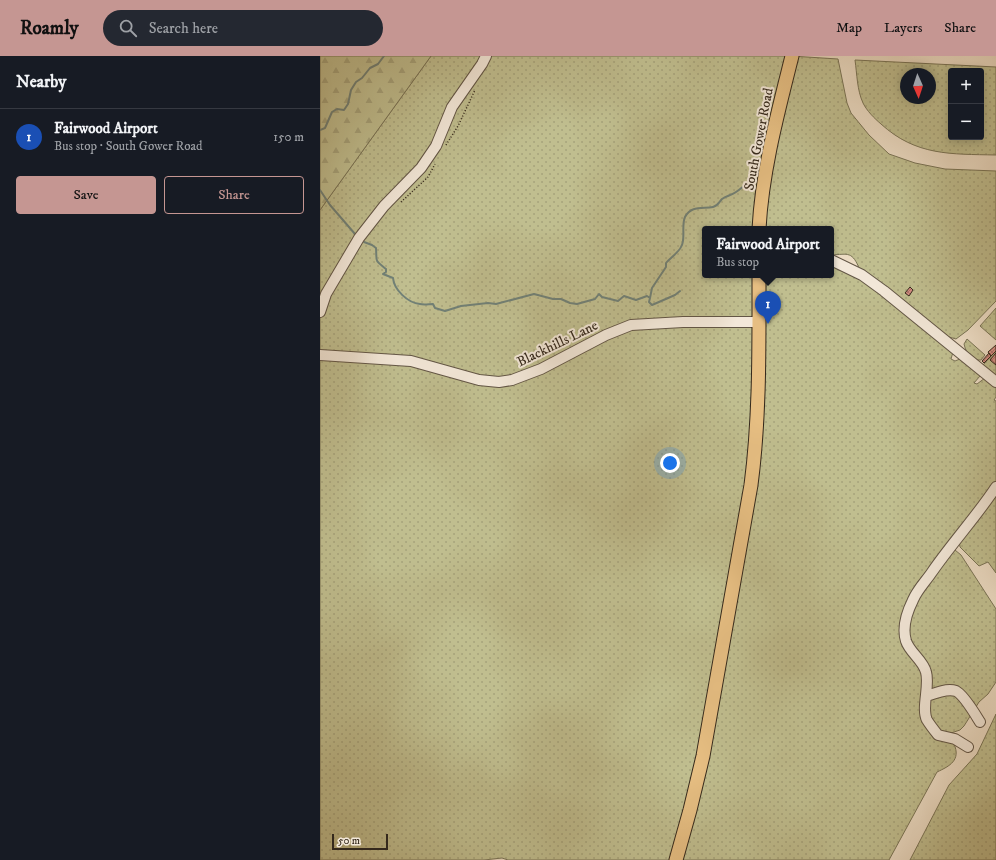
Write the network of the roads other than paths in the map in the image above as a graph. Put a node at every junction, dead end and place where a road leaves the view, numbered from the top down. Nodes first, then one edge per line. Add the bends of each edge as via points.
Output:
1 (486, 56) edge
2 (792, 56) edge
3 (759, 226) edge
4 (834, 261) edge
5 (759, 278) edge
6 (320, 312) edge
7 (759, 322) junction
8 (320, 355) edge
9 (996, 382) edge
10 (996, 487) edge
11 (927, 696) junction
12 (980, 722) dead end
13 (968, 747) dead end
14 (676, 860) edge

1 - 6 street via 452,107 436,146 421,168 384,206 359,238 326,294
2 - 3 main road, South Gower Road via 767,166
4 - 9 street via 862,275 884,290
5 - 7 main road
7 - 8 street, Blackhills Lane via 631,325 606,335 542,369 499,382 479,380 411,361
7 - 14 main road via 756,446 751,485 704,749
10 - 11 street via 913,599 906,617 906,642 924,665 927,673
11 - 12 street via 944,690 956,691
11 - 13 street via 926,719 931,727 938,735 956,739

